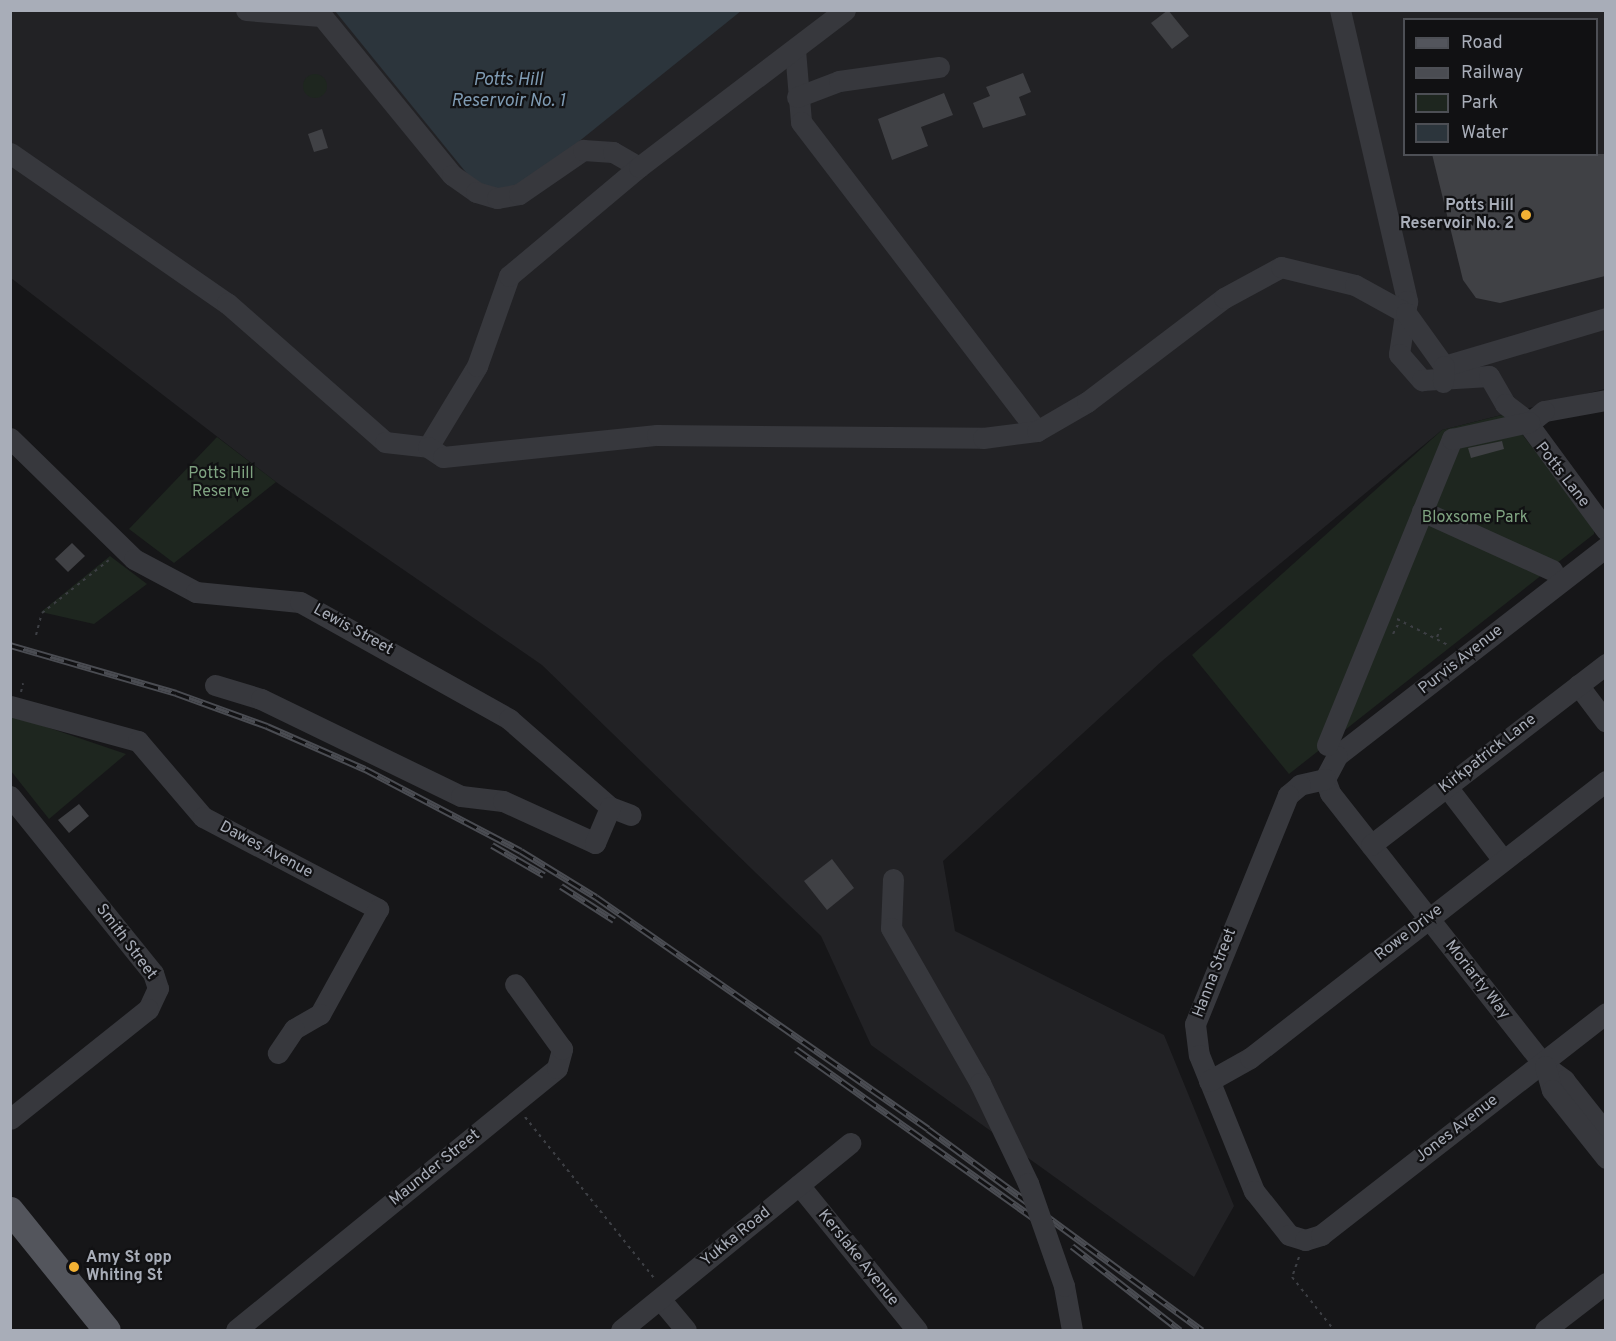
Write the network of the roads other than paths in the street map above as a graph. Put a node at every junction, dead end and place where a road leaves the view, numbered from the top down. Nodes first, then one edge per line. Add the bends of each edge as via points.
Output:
1 (246, 10) edge
2 (845, 10) edge
3 (1340, 10) edge
4 (319, 13) edge
5 (795, 50) junction
6 (939, 67) dead end
7 (797, 97) junction
8 (10, 153) edge
9 (639, 167) junction
10 (1406, 313) junction
11 (1605, 318) edge
12 (1443, 374) junction
13 (1605, 400) edge
14 (1529, 422) junction
15 (1037, 431) junction
16 (10, 438) edge
17 (428, 447) junction
18 (1422, 511) junction
19 (1605, 530) edge
20 (1605, 547) edge
21 (1552, 570) dead end
22 (1605, 664) edge
23 (215, 685) dead end
24 (1578, 686) junction
25 (10, 706) edge
26 (1605, 722) edge
27 (1327, 745) dead end
28 (1325, 778) junction
29 (1605, 781) edge
30 (1447, 787) junction
31 (10, 796) edge
32 (610, 807) junction
33 (631, 815) dead end
34 (1371, 845) junction
35 (1503, 860) junction
36 (893, 879) dead end
37 (1429, 918) junction
38 (515, 984) dead end
39 (1605, 1013) edge
40 (278, 1053) dead end
41 (1544, 1064) junction
42 (1209, 1081) junction
43 (10, 1119) edge
44 (1605, 1133) edge
45 (850, 1143) dead end
46 (1605, 1158) edge
47 (799, 1185) junction
48 (10, 1210) edge
49 (1305, 1240) joint
50 (1605, 1283) edge
51 (663, 1296) junction
52 (107, 1330) edge
53 (236, 1330) edge
54 (621, 1330) edge
55 (686, 1330) edge
56 (917, 1330) edge
57 (1072, 1330) edge
58 (1545, 1330) edge

1 - 4 street
2 - 5 street
3 - 10 street
4 - 9 street via 452,175 476,192 497,198 519,194 583,150 613,152
5 - 7 street
5 - 9 street
6 - 7 street via 838,81
7 - 15 street via 801,122
8 - 17 street via 227,303 385,442
9 - 17 street via 509,276 477,366
10 - 12 street
10 - 12 street via 1400,354 1404,363 1422,380
10 - 15 street via 1355,285 1281,267 1224,298 1087,402
11 - 12 street
12 - 14 street via 1489,376 1505,404
13 - 14 street, Potts Lane via 1566,406
14 - 18 street via 1452,439 1428,480
14 - 19 street, Potts Lane via 1533,437
15 - 17 street via 983,438 657,435 443,457
16 - 32 street, Lewis Street via 122,547 196,592 300,602 361,633 509,720
18 - 21 street via 1546,562
18 - 27 street
20 - 28 street, Purvis Avenue via 1337,756
22 - 24 street, Kirkpatrick Lane
23 - 32 street via 261,699 461,796 503,801 595,843
24 - 26 street
24 - 30 street, Kirkpatrick Lane
25 - 40 street, Dawes Avenue via 138,741 203,817 378,909 320,1014 294,1029
28 - 34 street, Moriarty Way
28 - 42 street, Hanna Street via 1300,785 1288,795 1205,993 1194,1040
29 - 35 street, Rowe Drive
30 - 34 street, Kirkpatrick Lane
30 - 35 street
31 - 43 street, Smith Street via 153,973 158,988 148,1009
32 - 33 street, Lewis Street
34 - 37 street, Moriarty Way
35 - 37 street, Rowe Drive
36 - 57 street, bridge via 891,928 980,1083 1028,1184 1064,1286
37 - 41 street, Moriarty Way
37 - 42 street, Rowe Drive via 1250,1058
38 - 53 street, Maunder Street via 562,1049 557,1068
39 - 41 street, Jones Avenue
41 - 44 street, Moriarty Way via 1564,1080
41 - 46 street, Moriarty Way via 1552,1090
41 - 49 street, Jones Avenue via 1321,1235
42 - 49 street, Hanna Street via 1254,1191 1289,1235
45 - 47 street, Yukka Road
47 - 51 street, Yukka Road
47 - 56 street, Kerslake Avenue
48 - 52 main road
50 - 58 street
51 - 54 street, Yukka Road
51 - 55 street

